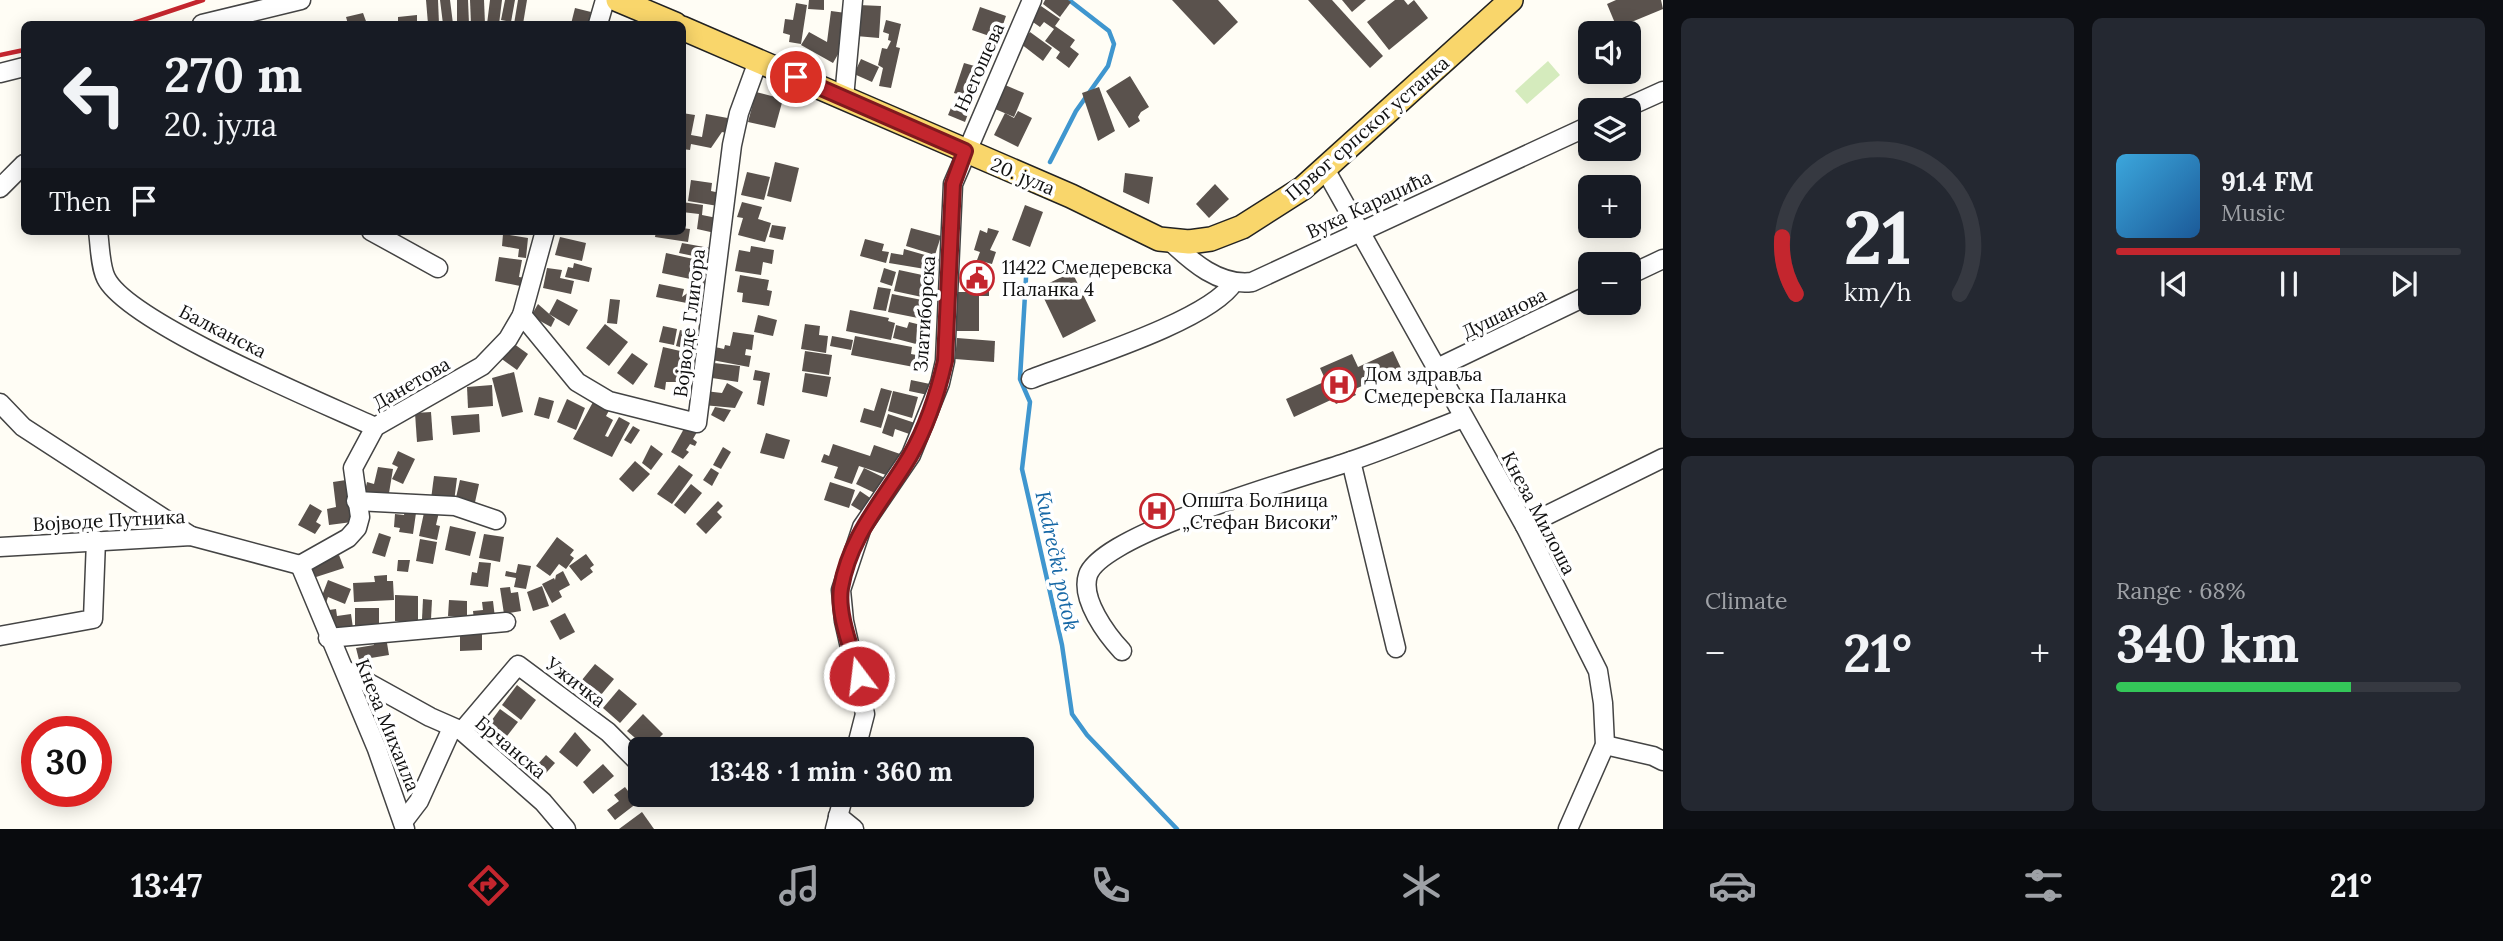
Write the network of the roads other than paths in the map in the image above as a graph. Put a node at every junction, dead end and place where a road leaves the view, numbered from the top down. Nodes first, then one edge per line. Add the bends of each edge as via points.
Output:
1 (302, 0) edge
2 (605, 0) edge
3 (618, 0) edge
4 (853, 0) edge
5 (1032, 0) edge
6 (1502, 3) edge
7 (214, 21) edge
8 (599, 21) edge
9 (668, 21) edge
10 (686, 30) edge
11 (758, 61) junction
12 (21, 69) edge
13 (0, 73) edge
14 (1663, 91) edge
15 (844, 98) junction
16 (1641, 101) edge
17 (1578, 131) edge
18 (965, 151) junction
19 (21, 167) edge
20 (1325, 169) junction
21 (0, 188) edge
22 (1358, 232) junction
23 (99, 235) edge
24 (378, 235) edge
25 (544, 235) edge
26 (1170, 241) junction
27 (1663, 259) edge
28 (438, 268) dead end
29 (1641, 269) edge
30 (1234, 282) junction
31 (1578, 300) edge
32 (522, 315) junction
33 (1435, 369) junction
34 (1031, 379) dead end
35 (0, 403) edge
36 (1463, 418) junction
37 (375, 427) junction
38 (1663, 458) edge
39 (1351, 461) junction
40 (356, 501) junction
41 (496, 520) dead end
42 (1525, 526) junction
43 (191, 536) junction
44 (96, 540) junction
45 (0, 547) edge
46 (300, 565) junction
47 (506, 622) dead end
48 (0, 636) edge
49 (328, 638) junction
50 (1396, 648) dead end
51 (1122, 650) dead end
52 (345, 670) junction
53 (457, 730) junction
54 (859, 737) edge
55 (1605, 745) junction
56 (628, 752) edge
57 (1663, 761) edge
58 (836, 822) edge
59 (404, 826) edge
60 (566, 829) edge
61 (854, 829) edge
62 (1568, 829) edge

1 - 7 street
2 - 8 street
3 - 9 main road
4 - 15 street
5 - 18 street, Његошева
6 - 20 main road, Првог српског устанка
10 - 11 main road, 20. јула
11 - 15 main road, 20. јула
11 - 32 street, Војводе Глигора via 732,145 697,423 609,401 577,382
12 - 13 street
14 - 16 street
15 - 18 main road, 20. јула
17 - 22 street, Вука Караџића
18 - 26 main road, 20. јула
18 - 54 street, Златиборска via 953,184 945,361 940,383 911,454 862,527 841,590 865,715
19 - 21 street
20 - 22 street, Кнеза Милоша
20 - 26 main road, Првог српског устанка via 1234,231 1202,241
22 - 30 street, Вука Караџића via 1266,277
22 - 33 street, Кнеза Милоша
23 - 37 street, Балканска via 105,278 121,298 143,314
24 - 28 street
25 - 32 street, Данетова
26 - 30 street via 1201,268
27 - 29 street
30 - 34 street via 1224,295 1186,318
31 - 33 street, Душанова
32 - 37 street, Данетова via 508,339 482,366
33 - 36 street, Кнеза Милоша
35 - 43 street via 23,427
36 - 39 street
36 - 42 street, Кнеза Милоша
37 - 40 street, Данетова via 353,468
38 - 42 street
39 - 50 street
39 - 51 street via 1180,516 1097,561 1087,575 1090,601
40 - 41 street via 455,506
40 - 46 street, Данетова via 357,528
42 - 55 street, Кнеза Милоша via 1598,671
43 - 44 street, Војводе Путника
43 - 46 street, Војводе Путника
44 - 45 street, Војводе Путника
44 - 48 street via 93,619
46 - 49 street
47 - 49 street
49 - 52 street, Кнеза Михаила
52 - 53 street, Брчанска
52 - 59 street, Кнеза Михаила
53 - 56 street, Ужичка via 518,665
53 - 59 street
53 - 60 street, Брчанска via 543,802
55 - 57 street
55 - 62 street, Кнеза Милоша
58 - 61 street

